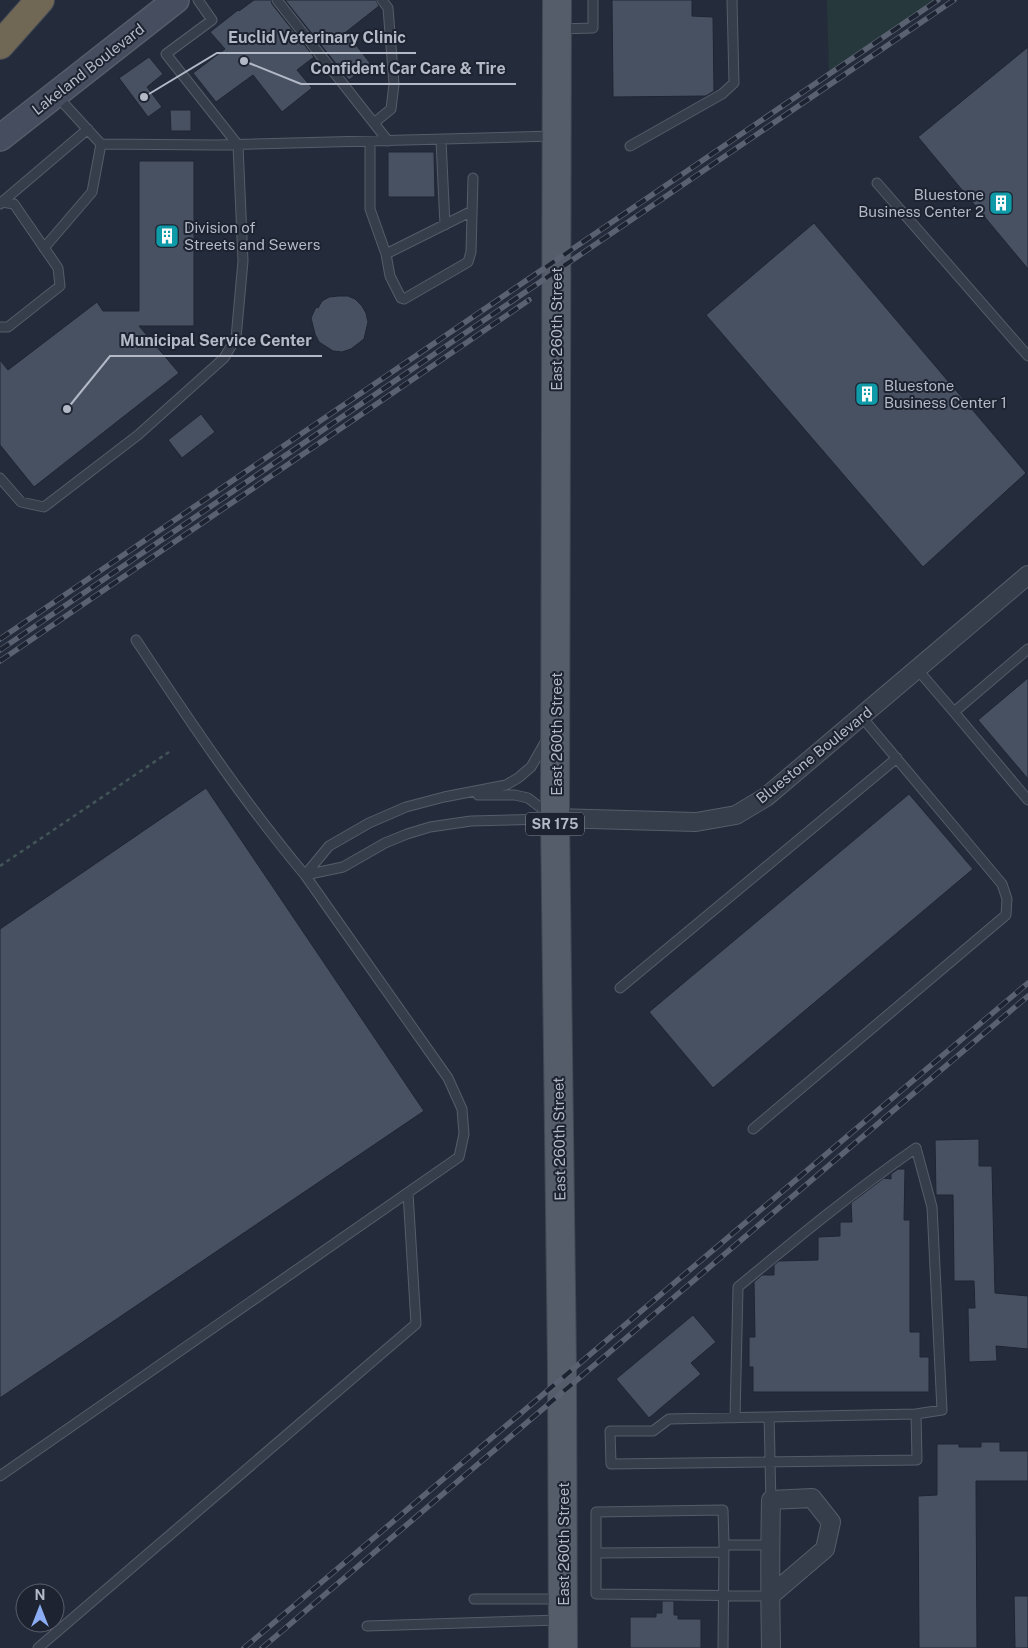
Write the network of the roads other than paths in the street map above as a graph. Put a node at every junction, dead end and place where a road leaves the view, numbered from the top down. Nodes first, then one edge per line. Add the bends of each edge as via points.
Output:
1 (28, 0) edge
2 (40, 0) edge
3 (176, 0) edge
4 (198, 0) edge
5 (277, 0) edge
6 (382, 0) edge
7 (557, 0) edge
8 (593, 0) edge
9 (732, 0) edge
10 (0, 23) edge
11 (557, 29) junction
12 (0, 45) edge
13 (55, 95) junction
14 (374, 123) junction
15 (88, 130) junction
16 (557, 136) junction
17 (0, 138) edge
18 (441, 140) junction
19 (388, 141) junction
20 (370, 142) junction
21 (101, 144) junction
22 (238, 145) junction
23 (630, 146) dead end
24 (474, 178) dead end
25 (877, 183) dead end
26 (1, 203) edge
27 (472, 210) junction
28 (445, 224) junction
29 (44, 248) junction
30 (386, 254) junction
31 (0, 327) edge
32 (1028, 356) edge
33 (0, 478) edge
34 (1028, 575) edge
35 (136, 640) dead end
36 (1028, 649) edge
37 (917, 669) junction
38 (954, 712) junction
39 (861, 716) junction
40 (556, 719) junction
41 (897, 758) junction
42 (459, 795) junction
43 (1028, 800) edge
44 (555, 818) junction
45 (305, 875) junction
46 (620, 988) dead end
47 (753, 1129) dead end
48 (408, 1193) junction
49 (916, 1414) junction
50 (769, 1417) junction
51 (735, 1418) junction
52 (770, 1461) junction
53 (0, 1476) edge
54 (771, 1500) junction
55 (770, 1545) junction
56 (724, 1549) junction
57 (596, 1553) junction
58 (723, 1596) junction
59 (770, 1596) junction
60 (474, 1599) dead end
61 (563, 1609) junction
62 (367, 1626) dead end
63 (38, 1648) edge
64 (563, 1648) edge
65 (722, 1648) edge
66 (771, 1648) edge

1 - 10 highway
2 - 12 highway
3 - 13 street, Lakeland Boulevard
4 - 22 lane via 212,20 166,54
5 - 14 lane
6 - 14 lane via 388,8 394,84 391,109
7 - 11 main road, East 260th Street / SR 175
8 - 11 lane via 593,28
9 - 23 lane via 734,83 722,94
11 - 16 main road, East 260th Street / SR 175
13 - 15 lane
13 - 17 street, Lakeland Boulevard
14 - 19 lane
15 - 21 lane
15 - 26 lane
16 - 18 lane
16 - 40 main road, East 260th Street / SR 175
18 - 19 lane
18 - 28 lane
19 - 20 lane
20 - 22 lane
20 - 30 lane via 370,209
21 - 22 lane
21 - 29 lane via 92,192
22 - 33 lane via 243,260 236,338 224,358 138,435 44,507 21,502
24 - 27 lane
25 - 32 lane
26 - 29 lane via 14,204
27 - 28 lane
27 - 30 lane via 468,262 404,299 390,276
28 - 30 lane
29 - 31 lane via 58,268 60,286 8,327
34 - 37 street, Bluestone Boulevard
35 - 45 lane via 242,793
36 - 38 lane
37 - 38 lane
37 - 39 street, Bluestone Boulevard
38 - 43 lane
39 - 41 lane
39 - 44 street, Bluestone Boulevard via 766,797 736,815 696,822
40 - 42 lane via 531,767 518,778 506,785
40 - 44 main road, East 260th Street / SR 175
41 - 46 lane
41 - 47 lane via 1002,884 1007,900 1006,915
42 - 44 lane via 515,794 528,798
42 - 45 lane via 406,807 369,823 329,846
44 - 45 lane via 470,821 430,827 385,843 343,868
44 - 61 main road, East 260th Street / SR 175
45 - 48 lane via 448,1078 462,1109 464,1134 459,1157
48 - 53 lane
48 - 63 lane via 416,1324
49 - 50 lane
49 - 51 lane via 942,1410 932,1207 916,1148 879,1173 738,1287
49 - 52 lane via 917,1460
50 - 51 lane
50 - 52 lane
51 - 52 lane via 669,1419 653,1431 610,1431 611,1464
52 - 54 lane
54 - 55 street
54 - 59 street via 812,1498 830,1522 825,1549
55 - 56 lane
55 - 59 street
56 - 57 lane
56 - 57 lane via 723,1510 596,1512
56 - 58 lane
57 - 58 lane via 596,1594
58 - 59 lane
58 - 65 lane
59 - 66 street
60 - 61 lane
61 - 62 lane
61 - 64 main road, East 260th Street / SR 175

